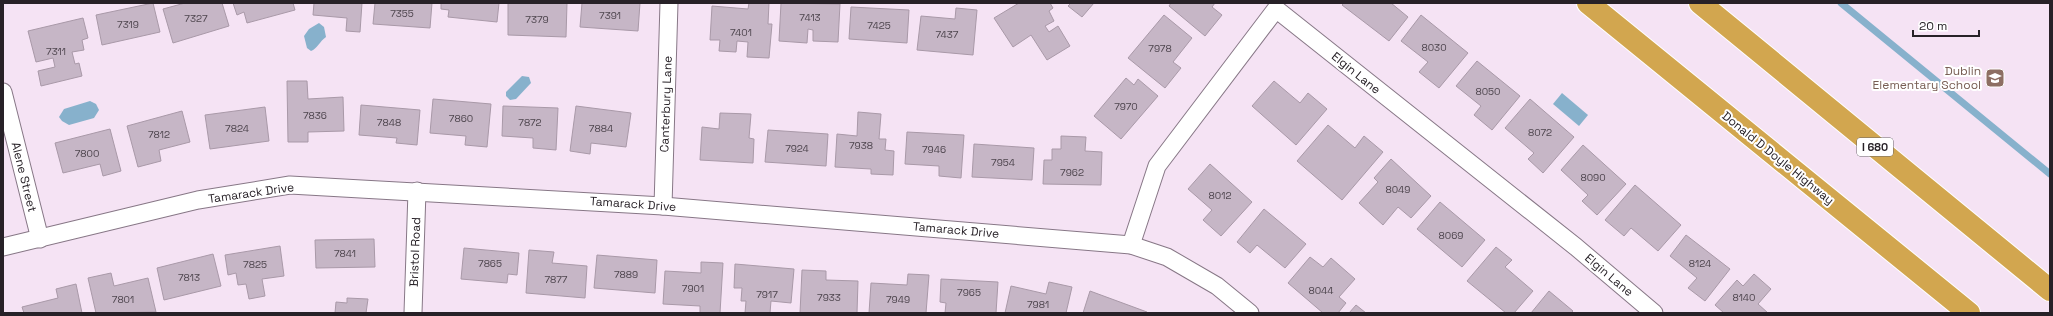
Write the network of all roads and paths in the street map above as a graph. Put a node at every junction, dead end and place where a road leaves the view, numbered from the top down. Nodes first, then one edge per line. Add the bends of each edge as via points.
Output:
1 (669, 3) edge
2 (1588, 3) edge
3 (1700, 3) edge
4 (3, 92) edge
5 (417, 191) junction
6 (663, 206) junction
7 (40, 239) junction
8 (1131, 244) junction
9 (3, 247) edge
10 (2050, 290) edge
11 (412, 313) edge
12 (1250, 313) edge
13 (1654, 313) edge
14 (1969, 313) edge

1 - 6 street, Canterbury Lane
2 - 14 highway, Donald D Doyle Highway
3 - 10 highway, I 680
4 - 7 street, Alene Street
5 - 6 street, Tamarack Drive
5 - 7 street, Tamarack Drive via 290,185 198,200
5 - 11 street, Bristol Road
6 - 8 street, Tamarack Drive
7 - 9 street, Tamarack Drive
8 - 12 street, Tamarack Drive via 1167,257 1218,286
8 - 13 street, Elgin Lane via 1157,166 1276,9 1576,247

